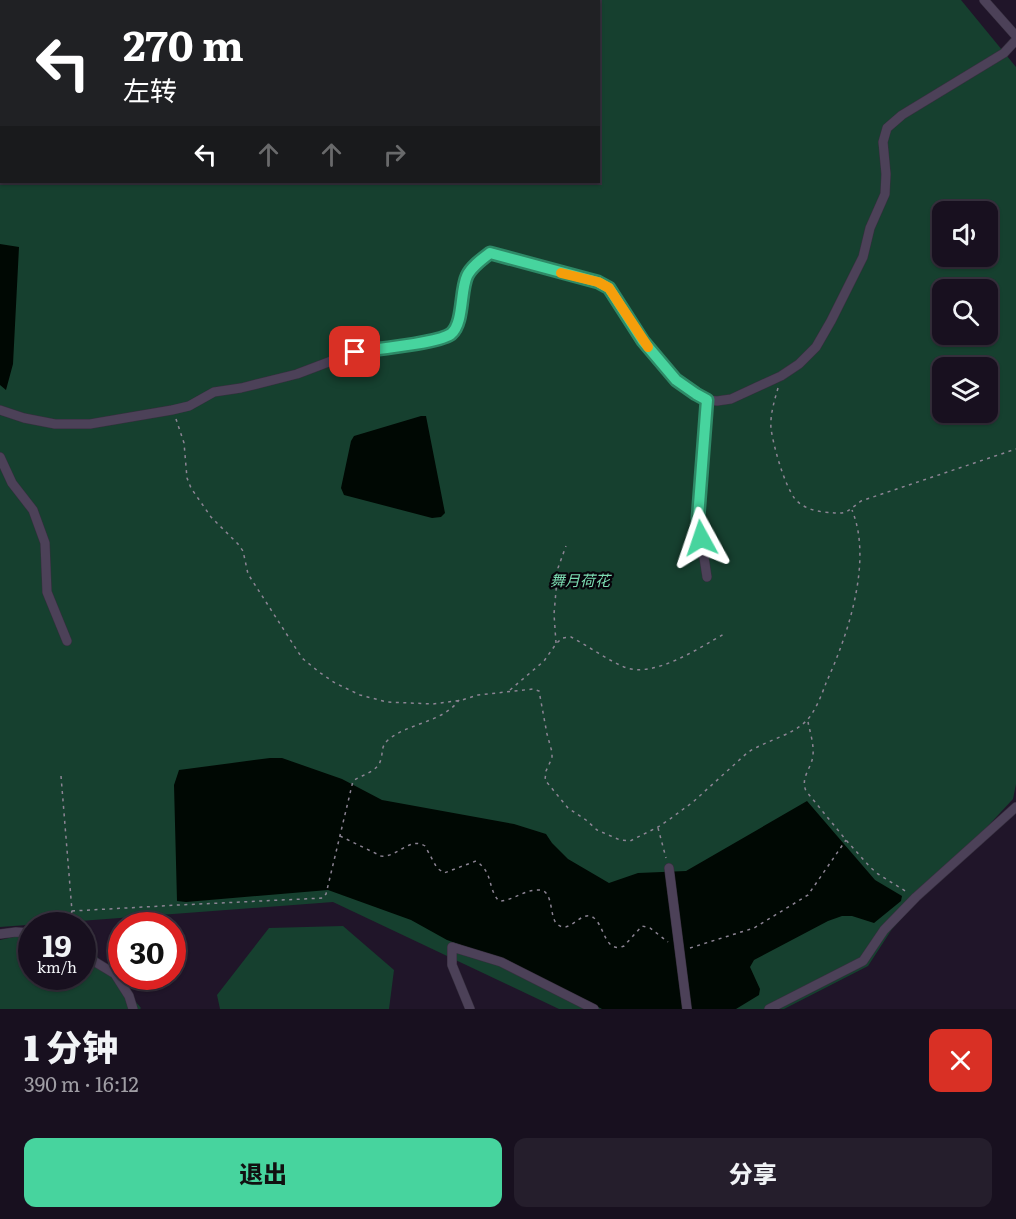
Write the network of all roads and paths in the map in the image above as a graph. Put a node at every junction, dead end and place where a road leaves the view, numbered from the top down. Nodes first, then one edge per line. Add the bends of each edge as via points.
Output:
1 (984, 0) edge
2 (1016, 36) edge
3 (1016, 40) edge
4 (781, 376) junction
5 (707, 400) junction
6 (0, 410) edge
7 (172, 410) junction
8 (1016, 449) edge
9 (0, 457) edge
10 (852, 510) junction
11 (566, 546) dead end
12 (707, 578) dead end
13 (724, 634) dead end
14 (67, 641) dead end
15 (556, 644) junction
16 (510, 691) junction
17 (459, 700) junction
18 (808, 720) junction
19 (61, 776) dead end
20 (1016, 807) edge
21 (657, 827) junction
22 (340, 836) junction
23 (845, 841) junction
24 (669, 868) joint
25 (916, 897) junction
26 (72, 911) joint
27 (18, 932) edge
28 (0, 934) edge
29 (680, 951) junction
30 (96, 962) edge
31 (132, 1009) edge
32 (470, 1009) edge
33 (594, 1009) edge
34 (687, 1009) edge
35 (769, 1009) edge

1 - 2 street
3 - 4 street via 1004,53 887,128 883,142 885,194 863,257 816,347
4 - 5 street via 730,399
4 - 10 path via 771,428 790,490 801,504 818,512 842,514
5 - 7 street via 676,380 643,341 609,288 490,253 467,275 457,327 450,334 435,340 355,352 297,374 214,392 189,406
5 - 12 street via 698,518
6 - 7 street via 55,424 90,424
7 - 17 path via 184,443 191,488 211,517 243,551 248,574 303,658 335,683 360,695 387,702 433,704
8 - 10 path via 861,501
9 - 14 street via 12,483 33,510 45,543 47,592
10 - 18 path via 860,546 860,576 840,653
11 - 15 path via 558,568
13 - 15 path via 668,664 642,670 626,668 571,636
15 - 16 path via 544,661
16 - 17 path
16 - 21 path via 539,691 552,752 545,780 568,808 597,830 620,840 630,841
17 - 22 path via 448,711 387,742 372,772 353,781
18 - 21 path via 747,753 693,802
18 - 23 path via 813,757 804,786
19 - 26 path
20 - 25 street
21 - 24 path
22 - 26 path via 323,898
22 - 29 path via 381,856 412,843 422,843 444,873 476,861 486,869 499,901 543,890 559,925 569,927 584,916 591,916 614,948 624,946 645,926
23 - 25 path via 878,874
23 - 29 path via 808,895 754,928
24 - 29 street
25 - 35 street via 884,930 863,961
27 - 28 street
29 - 34 street
30 - 31 street via 115,974
32 - 33 street via 452,965 452,947 501,962

